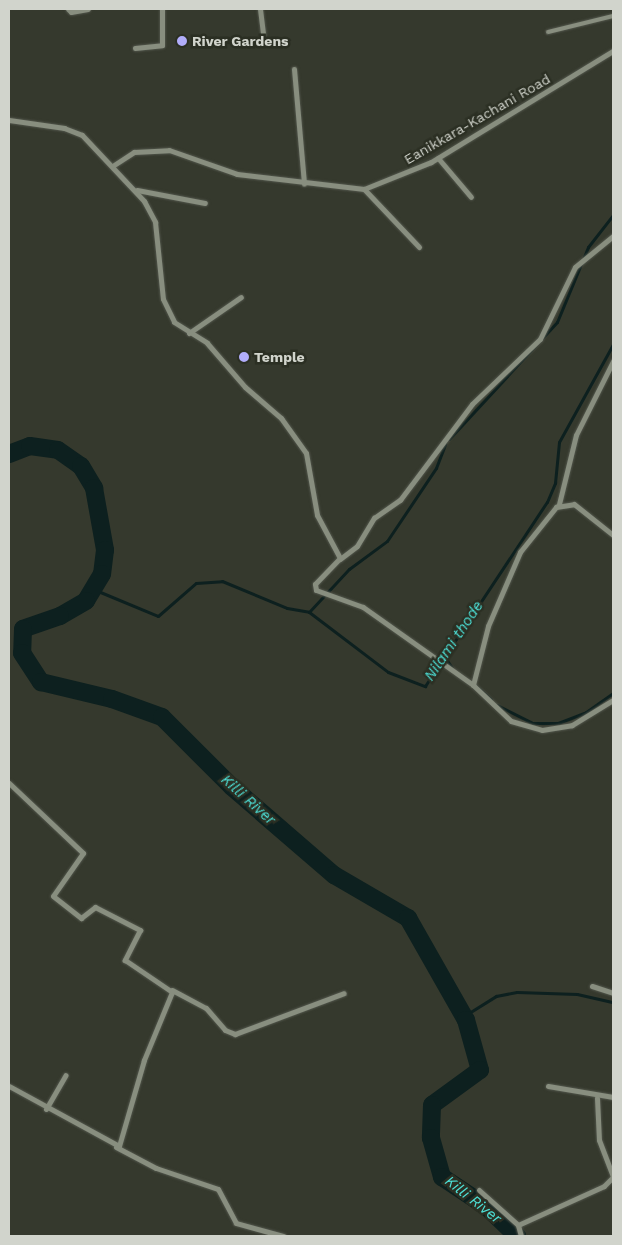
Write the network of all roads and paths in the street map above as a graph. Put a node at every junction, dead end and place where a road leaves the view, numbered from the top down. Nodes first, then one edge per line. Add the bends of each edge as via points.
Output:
1 (68, 9) edge
2 (88, 9) edge
3 (162, 9) edge
4 (260, 9) edge
5 (613, 16) edge
6 (548, 32) dead end
7 (263, 34) dead end
8 (135, 48) dead end
9 (613, 51) edge
10 (294, 69) dead end
11 (9, 120) edge
12 (438, 158) junction
13 (114, 165) junction
14 (304, 184) junction
15 (364, 189) junction
16 (137, 190) junction
17 (471, 197) dead end
18 (205, 203) dead end
19 (613, 236) edge
20 (419, 247) dead end
21 (241, 297) dead end
22 (189, 332) junction
23 (613, 361) edge
24 (559, 504) junction
25 (613, 535) edge
26 (340, 559) junction
27 (473, 684) junction
28 (613, 700) edge
29 (9, 783) edge
30 (592, 986) dead end
31 (172, 990) junction
32 (344, 993) dead end
33 (613, 993) edge
34 (66, 1075) dead end
35 (9, 1086) edge
36 (548, 1086) dead end
37 (613, 1097) edge
38 (598, 1098) junction
39 (46, 1109) junction
40 (116, 1147) junction
41 (613, 1177) edge
42 (479, 1190) dead end
43 (518, 1225) junction
44 (283, 1236) edge
45 (521, 1236) edge

1 - 2 street via 72,12
3 - 8 street via 162,45
4 - 7 street
5 - 6 lane
9 - 12 street, Eanikkara-Kachani Road
10 - 14 street
11 - 13 street via 64,128 82,136
12 - 15 street, Eanikkara-Kachani Road
12 - 17 street
13 - 14 street, Eanikkara-Kachani Road via 134,152 169,150 238,174
13 - 16 street
14 - 15 street, Eanikkara-Kachani Road
15 - 20 street
16 - 18 street
16 - 22 street via 155,222 165,307 174,322
19 - 26 street via 575,267 540,339 472,404 400,500 374,518 357,546
21 - 22 street
22 - 26 street via 207,343 298,440 309,460 320,525
23 - 24 street via 576,435
24 - 25 street via 574,504
24 - 27 street via 520,552 488,626
26 - 27 street via 315,584 316,590 363,607 387,628 436,656 458,678
27 - 28 street via 511,721 542,730 572,726
29 - 31 street via 83,853 53,896 81,918 95,907 140,930 125,960
30 - 33 street
31 - 32 street via 206,1008 225,1030 235,1034
31 - 40 street via 144,1060 123,1142
34 - 39 street
35 - 39 street
36 - 38 street
37 - 38 street
38 - 41 street via 599,1140
39 - 40 street
40 - 44 street via 156,1168 218,1189 236,1223
41 - 43 street via 604,1186
42 - 43 street
43 - 45 street

